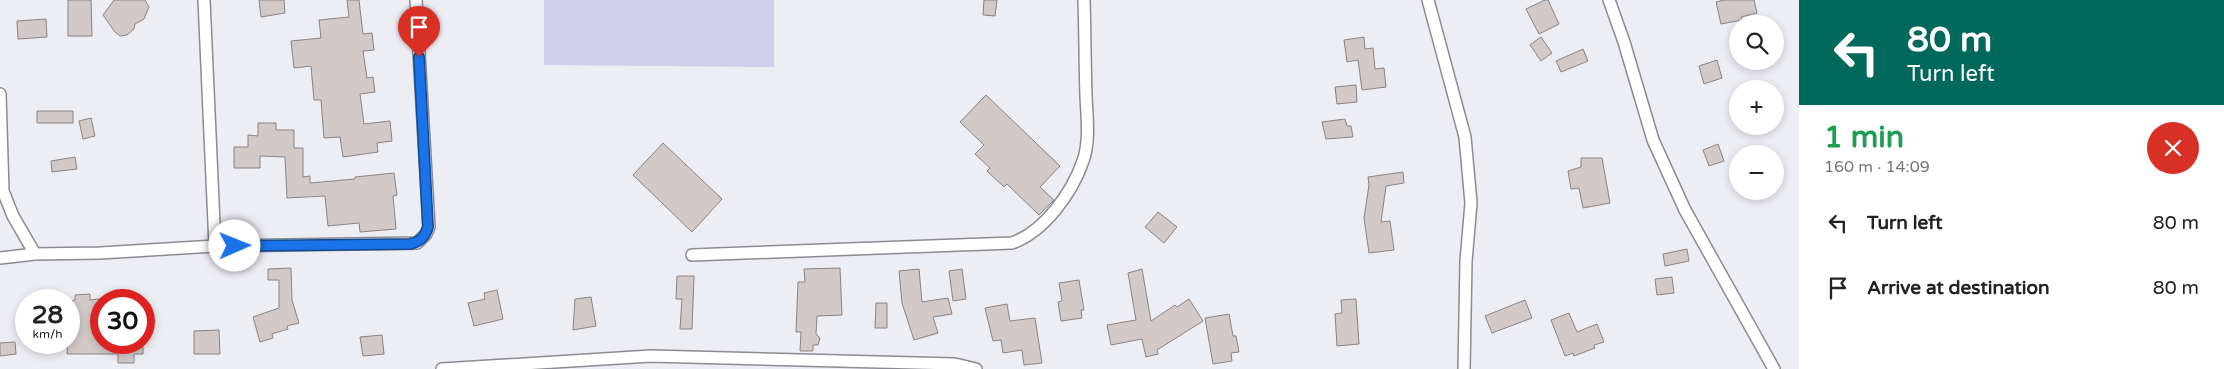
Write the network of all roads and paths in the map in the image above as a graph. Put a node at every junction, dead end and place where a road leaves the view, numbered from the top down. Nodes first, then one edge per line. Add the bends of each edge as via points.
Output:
1 (204, 0) edge
2 (416, 0) edge
3 (1084, 0) edge
4 (1428, 0) edge
5 (1609, 0) edge
6 (0, 94) edge
7 (215, 246) junction
8 (35, 254) junction
9 (692, 255) dead end
10 (0, 258) edge
11 (868, 365) edge
12 (448, 368) edge
13 (976, 369) edge
14 (1464, 369) edge
15 (1774, 369) edge

1 - 7 street
2 - 7 street via 426,234 417,243 410,244
3 - 9 street via 1087,132 1083,161 1058,206 1033,234 1012,243
4 - 14 street via 1465,137 1470,203
5 - 15 street via 1653,140 1685,210
6 - 8 street via 3,191
7 - 8 street
8 - 10 street
11 - 12 street via 651,356
11 - 13 street via 955,364

